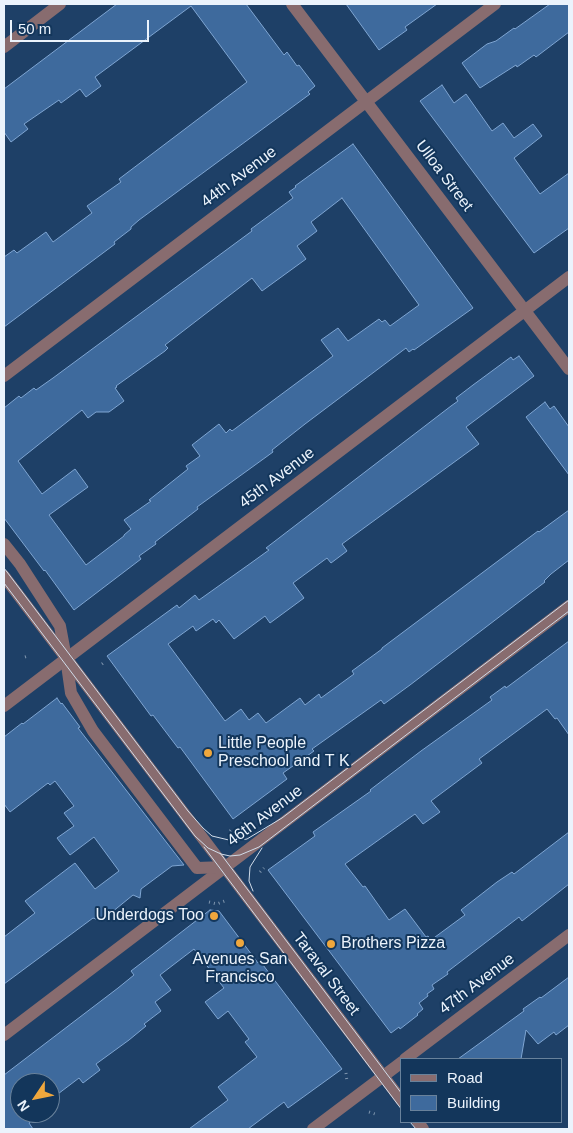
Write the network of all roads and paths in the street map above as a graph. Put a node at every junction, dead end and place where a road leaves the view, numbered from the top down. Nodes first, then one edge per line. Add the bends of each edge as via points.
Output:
1 (60, 4) edge
2 (292, 4) edge
3 (495, 4) edge
4 (4, 47) edge
5 (366, 101) junction
6 (569, 277) edge
7 (525, 310) junction
8 (569, 369) edge
9 (4, 376) edge
10 (4, 544) edge
11 (4, 576) edge
12 (569, 606) edge
13 (66, 658) junction
14 (4, 706) edge
15 (225, 867) junction
16 (264, 868) dead end
17 (260, 872) dead end
18 (227, 900) dead end
19 (209, 902) dead end
20 (569, 935) edge
21 (4, 1035) edge
22 (406, 1058) edge
23 (400, 1063) edge
24 (346, 1073) dead end
25 (383, 1076) junction
26 (347, 1082) dead end
27 (400, 1097) edge
28 (369, 1112) dead end
29 (375, 1114) dead end
30 (313, 1129) edge

1 - 4 street
2 - 5 street, Ulloa Street
3 - 5 street, 44th Avenue
5 - 7 street, Ulloa Street
5 - 9 street, 44th Avenue
6 - 7 street, 45th Avenue
7 - 8 street, Ulloa Street
7 - 13 street, 45th Avenue
10 - 13 street, Taraval Street via 60,626
11 - 13 street, Taraval Street
12 - 15 street, 46th Avenue
13 - 14 street, 45th Avenue
13 - 15 street, Taraval Street
13 - 15 street, Taraval Street via 71,693 93,731 197,868
15 - 21 street, 46th Avenue
15 - 25 street, Taraval Street
16 - 17 path
18 - 19 path via 217,904
20 - 22 street, 47th Avenue
23 - 25 street
24 - 26 path
25 - 27 street, Taraval Street
25 - 30 street
28 - 29 path

